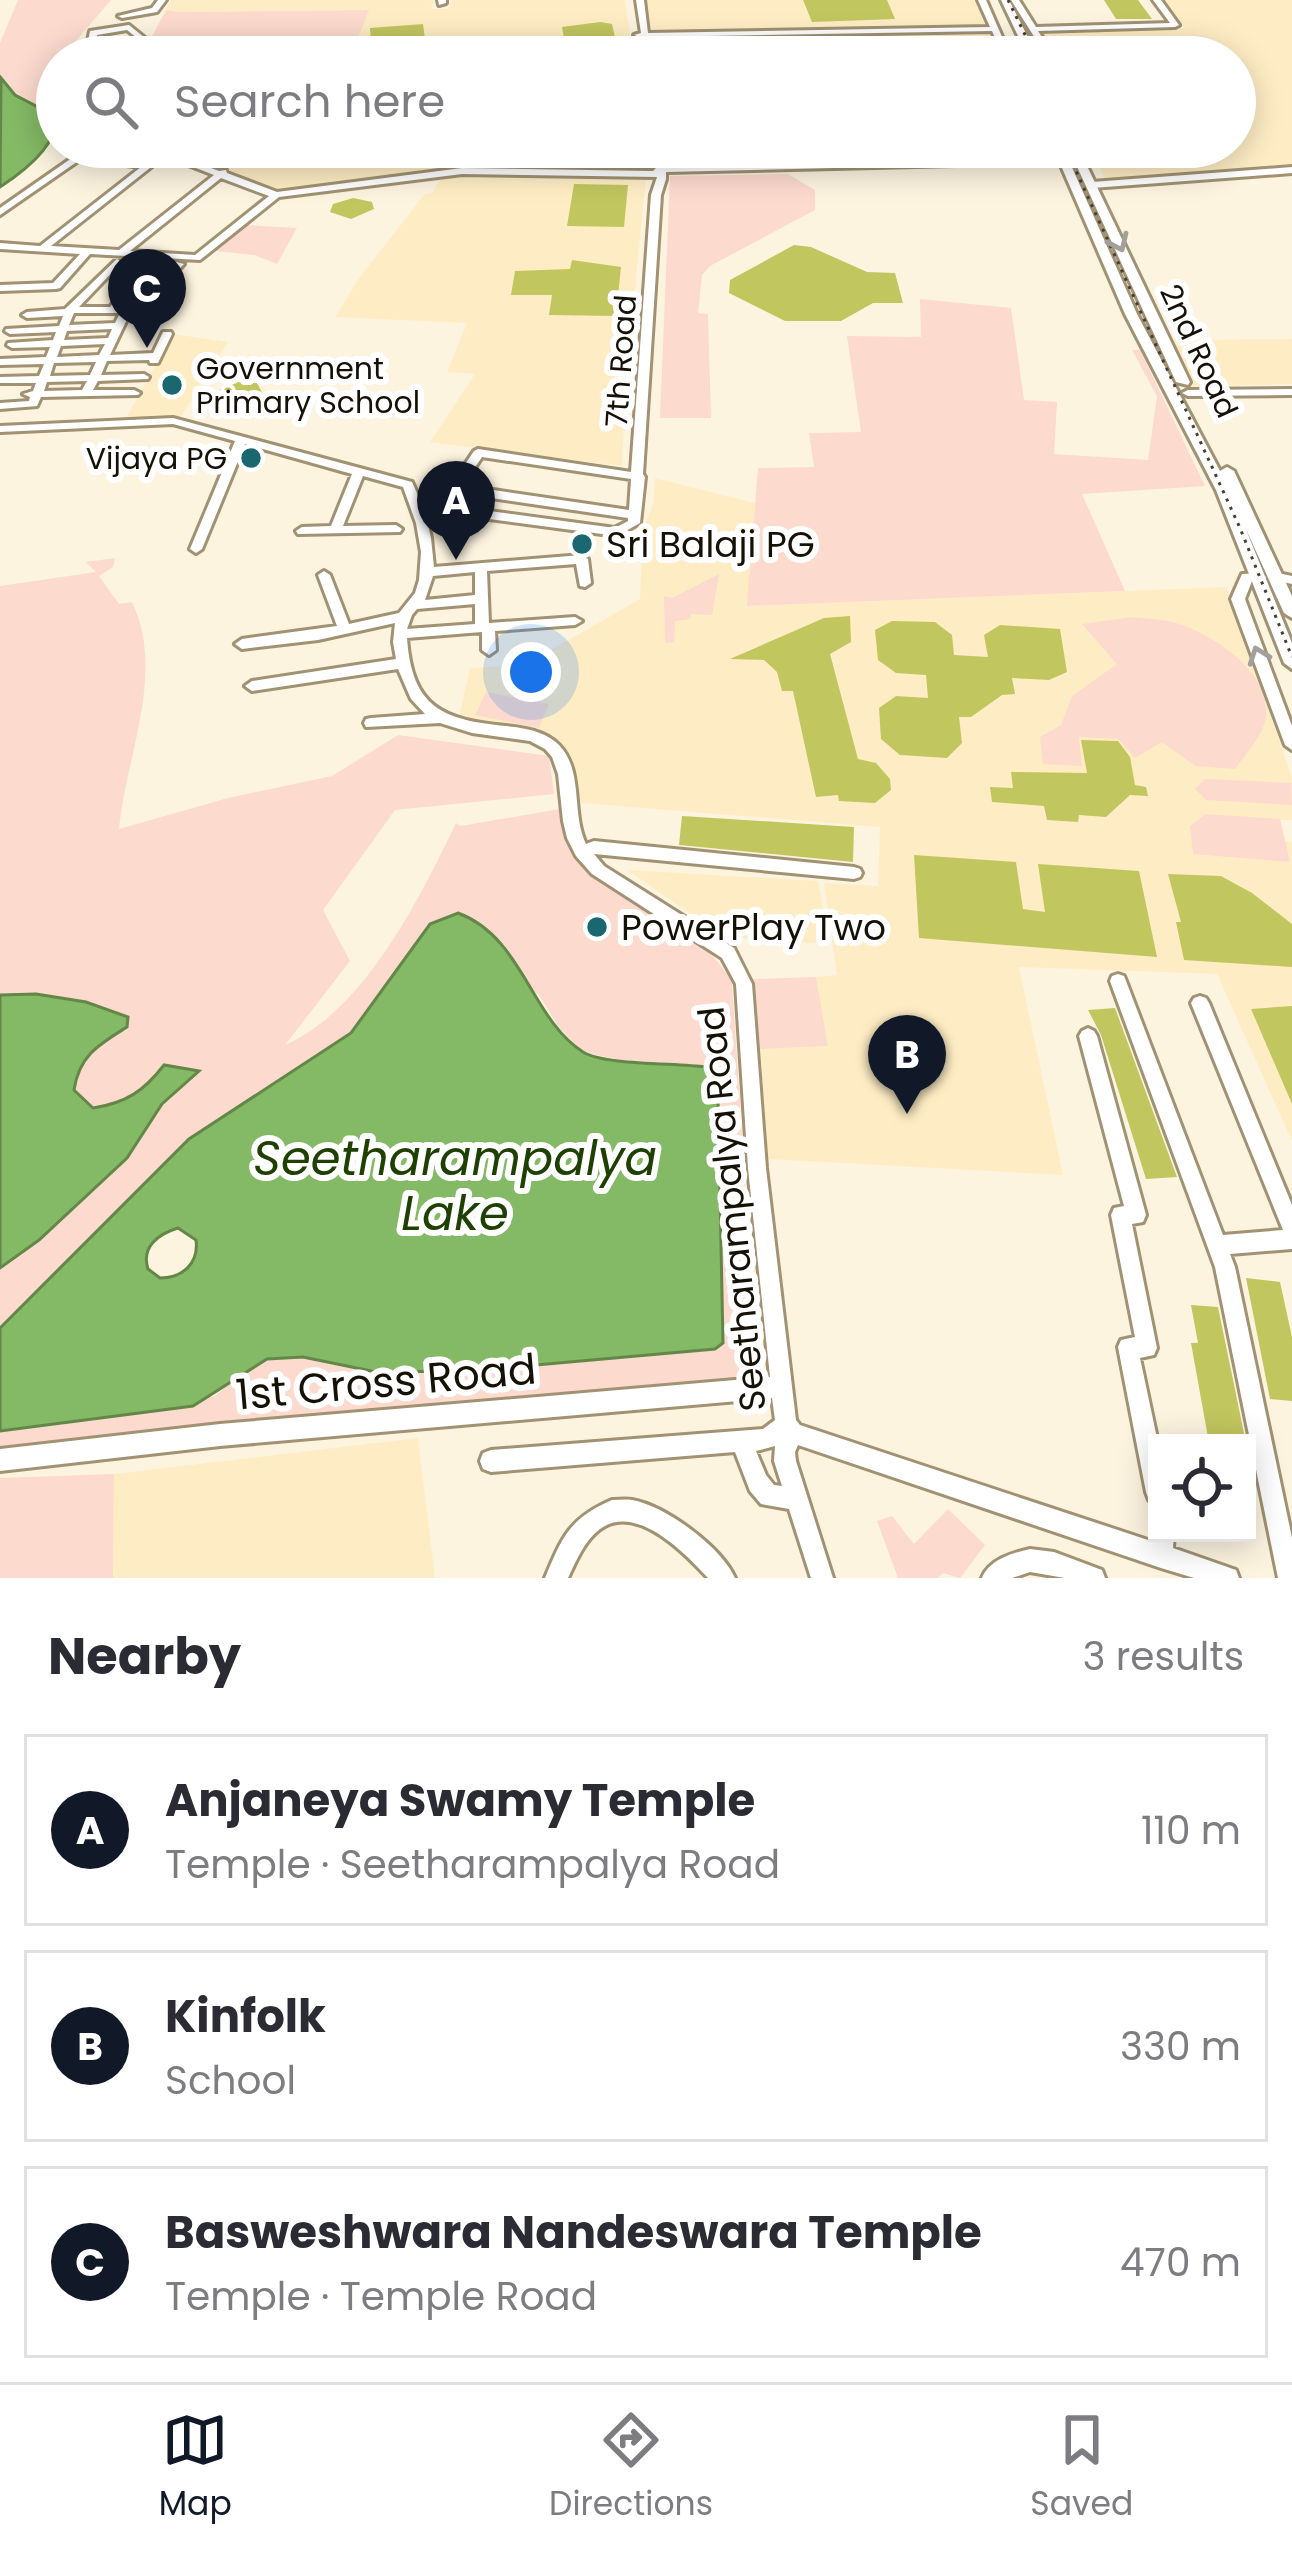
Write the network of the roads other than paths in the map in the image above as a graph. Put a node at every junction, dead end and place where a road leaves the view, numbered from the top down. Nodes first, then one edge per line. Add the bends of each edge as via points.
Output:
1 (162, 0) edge
2 (637, 0) edge
3 (982, 0) edge
4 (993, 0) edge
5 (1005, 0) edge
6 (1015, 0) edge
7 (1157, 0) edge
8 (116, 6) dead end
9 (126, 23) junction
10 (1034, 28) junction
11 (994, 29) junction
12 (146, 31) dead end
13 (641, 35) joint
14 (93, 36) edge
15 (139, 36) edge
16 (998, 36) edge
17 (1010, 36) edge
18 (1025, 36) edge
19 (1038, 36) edge
20 (64, 168) edge
21 (141, 168) edge
22 (211, 168) edge
23 (658, 168) edge
24 (765, 168) edge
25 (1067, 168) edge
26 (1084, 168) edge
27 (1292, 170) edge
28 (223, 172) junction
29 (658, 172) junction
30 (1091, 184) junction
31 (276, 195) junction
32 (0, 212) edge
33 (0, 245) edge
34 (44, 247) junction
35 (88, 250) junction
36 (120, 257) junction
37 (150, 264) dead end
38 (179, 264) dead end
39 (0, 288) edge
40 (120, 310) junction
41 (69, 311) junction
42 (27, 315) dead end
43 (116, 326) junction
44 (1138, 326) junction
45 (1157, 326) junction
46 (62, 328) junction
47 (10, 331) dead end
48 (167, 334) dead end
49 (110, 340) junction
50 (58, 342) junction
51 (12, 345) dead end
52 (157, 356) junction
53 (103, 357) junction
54 (51, 359) junction
55 (0, 362) edge
56 (95, 375) junction
57 (45, 377) junction
58 (144, 377) junction
59 (0, 380) edge
60 (87, 392) junction
61 (1292, 392) edge
62 (111, 393) junction
63 (1188, 393) junction
64 (38, 394) junction
65 (134, 394) junction
66 (0, 395) edge
67 (0, 406) edge
68 (96, 409) dead end
69 (122, 422) junction
70 (0, 429) edge
71 (242, 438) junction
72 (359, 472) junction
73 (639, 477) junction
74 (418, 513) junction
75 (635, 515) junction
76 (396, 529) dead end
77 (302, 531) dead end
78 (335, 531) junction
79 (196, 549) dead end
80 (481, 568) junction
81 (426, 572) junction
82 (324, 575) dead end
83 (1277, 578) edge
84 (585, 583) dead end
85 (482, 599) junction
86 (1292, 613) edge
87 (405, 619) junction
88 (575, 621) dead end
89 (485, 628) junction
90 (345, 630) junction
91 (242, 644) dead end
92 (489, 650) dead end
93 (404, 663) junction
94 (1292, 663) edge
95 (252, 686) dead end
96 (443, 718) junction
97 (371, 723) dead end
98 (1292, 745) edge
99 (582, 852) junction
100 (854, 873) dead end
101 (1118, 981) dead end
102 (1200, 1003) dead end
103 (1088, 1036) dead end
104 (1292, 1228) edge
105 (1292, 1239) edge
106 (1217, 1245) junction
107 (778, 1388) junction
108 (790, 1429) junction
109 (741, 1441) junction
110 (1148, 1447) edge
111 (0, 1460) edge
112 (490, 1462) dead end
113 (795, 1498) junction
114 (1162, 1545) edge
115 (556, 1578) edge
116 (724, 1578) edge
117 (822, 1578) edge
118 (992, 1578) edge
119 (1094, 1578) edge
120 (1228, 1578) edge
121 (1289, 1578) edge

1 - 9 street
2 - 13 street
3 - 11 street
4 - 17 main road
5 - 18 main road
6 - 10 street
7 - 10 street via 1175,25
8 - 9 street
9 - 12 street
9 - 14 street
9 - 15 street
10 - 19 street
11 - 13 street
11 - 16 street
20 - 32 street
21 - 34 street
22 - 28 street
23 - 29 street, 7th Road
24 - 29 street
25 - 44 main road, 2nd Road
26 - 30 main road, 2nd Road
27 - 30 street
28 - 31 street
28 - 36 street
29 - 31 street via 462,171
29 - 73 street, 7th Road
30 -> 45 main road, 2nd Road
31 - 36 street via 197,258
33 - 34 street
34 - 35 street
35 - 36 street
35 - 39 street via 56,286
36 - 41 street
37 - 40 street
38 - 40 street via 140,305
40 - 41 street
40 - 43 street
41 - 42 street
41 - 46 street
43 - 46 street
43 - 49 street
44 - 45 main road
44 - 83 main road, 2nd Road
45 - 63 main road, 2nd Road
46 - 47 street
46 - 50 street
48 - 52 street
49 - 50 street
49 - 53 street
50 - 51 street
50 - 54 street
52 - 53 street
52 - 58 street
53 - 54 street
53 - 56 street
54 - 55 street
54 - 57 street
56 - 57 street
56 - 58 street
56 - 60 street
57 - 59 street
57 - 64 street
58 - 65 street
60 - 62 street
60 - 64 street
61 - 63 street
62 - 65 street
62 - 68 street
63 - 83 main road, 2nd Road
64 - 66 street
64 - 67 street via 33,404
65 - 69 street
69 - 70 street
69 - 71 street via 173,421
71 - 72 street
71 - 79 street
72 - 74 street via 408,485
72 - 78 street
73 - 75 street, 7th Road
73 - 75 street via 478,453 459,482 477,492
74 - 75 street via 617,532
74 - 81 street
76 - 78 street
77 - 78 street
80 - 81 street
80 - 84 street via 582,560
80 - 85 street
81 - 87 street
82 - 90 street
83 - 86 main road, 2nd Road
83 - 94 main road, 2nd Road
98 -> 83 street via 1238,599 1247,577
85 - 87 street
85 - 89 street
87 - 89 street
87 - 90 street
87 - 93 street
88 - 89 street
89 - 92 street
90 - 91 street
93 - 95 street
93 - 96 street via 410,684
96 - 97 street
96 - 99 street via 544,740 556,750
99 - 100 street
99 - 107 street, Seetharampalya Road via 728,953 744,984
101 - 106 street
102 - 104 street
103 - 110 street via 1136,1215 1121,1215 1148,1348 1128,1347
105 - 106 street
106 - 121 street
107 - 108 street, Seetharampalya Road
107 - 111 street, 1st Cross Road
108 - 109 street
108 - 113 street via 784,1451
108 - 114 street, Seetharampalya Road
109 - 112 street
109 - 113 street via 769,1496
113 - 117 street
114 - 120 street, Seetharampalya Road
115 - 116 street via 601,1515 634,1510 653,1515
118 - 119 street via 1030,1557

